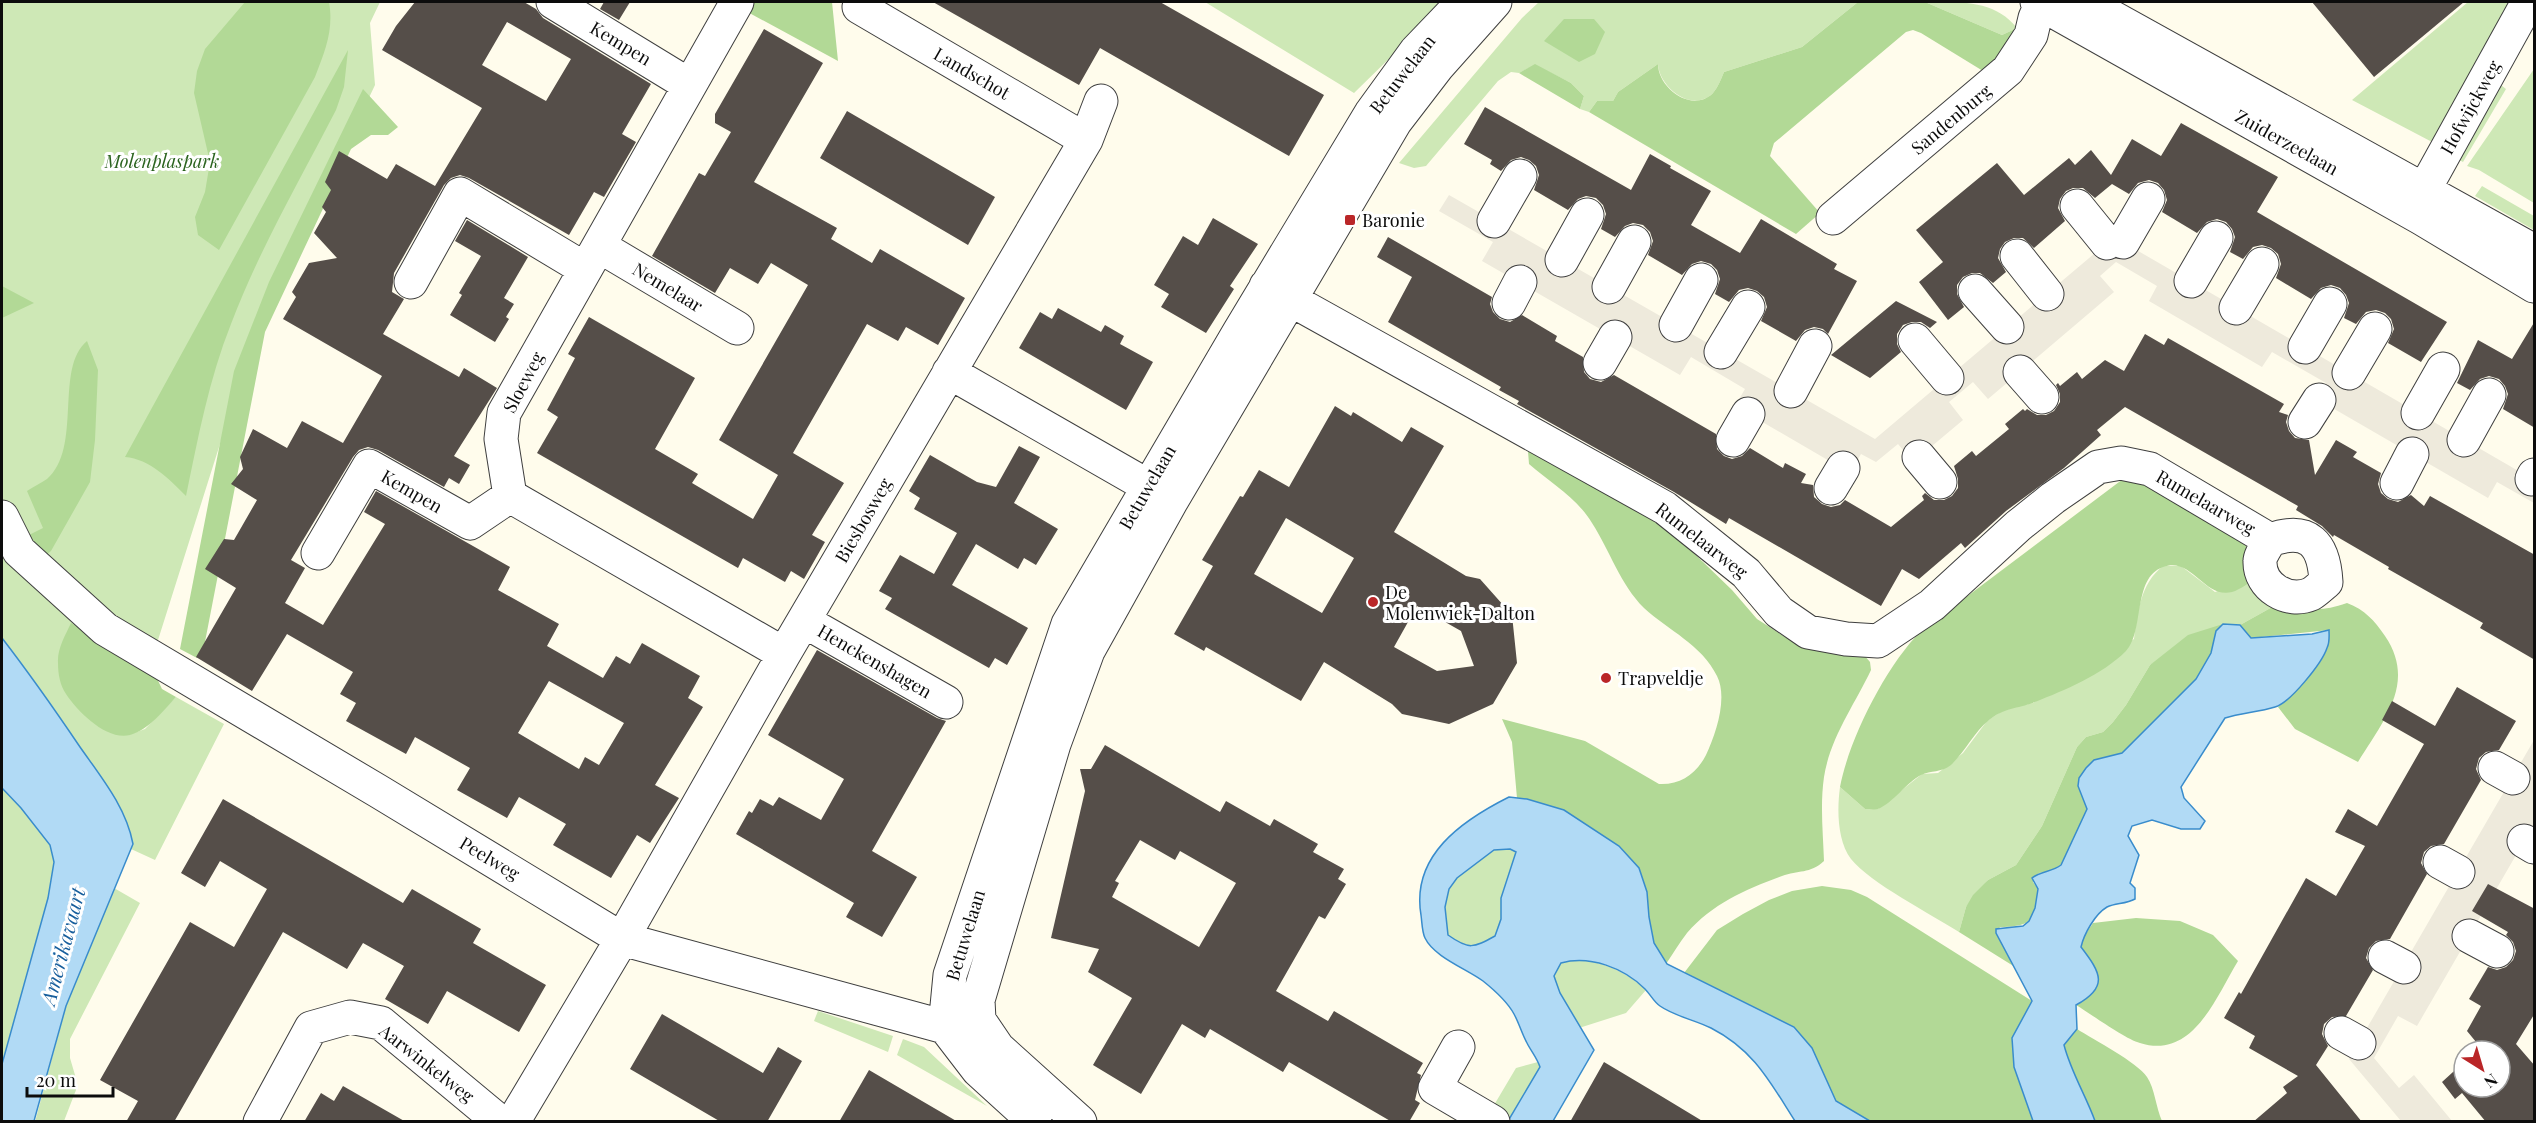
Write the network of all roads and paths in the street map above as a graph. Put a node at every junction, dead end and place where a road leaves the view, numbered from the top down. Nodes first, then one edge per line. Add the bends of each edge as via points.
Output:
1 (553, 2) edge
2 (737, 2) edge
3 (1463, 2) edge
4 (1495, 2) edge
5 (2040, 2) edge
6 (2085, 2) edge
7 (2528, 2) edge
8 (859, 7) dead end
9 (689, 85) junction
10 (1101, 101) dead end
11 (1086, 140) junction
12 (1520, 176) dead end
13 (2148, 199) dead end
14 (2417, 202) junction
15 (2077, 206) dead end
16 (1587, 215) dead end
17 (1833, 218) dead end
18 (1494, 221) dead end
19 (2216, 238) dead end
20 (1634, 242) dead end
21 (2535, 251) edge
22 (2017, 256) dead end
23 (592, 257) junction
24 (1562, 260) dead end
25 (2262, 264) dead end
26 (1701, 280) dead end
27 (2191, 281) dead end
28 (411, 282) dead end
29 (2535, 286) edge
30 (1609, 287) dead end
31 (1975, 291) dead end
32 (1278, 293) junction
33 (2047, 294) dead end
34 (2330, 304) dead end
35 (1748, 308) dead end
36 (2236, 308) dead end
37 (1676, 326) dead end
38 (2007, 327) dead end
39 (737, 328) dead end
40 (2375, 329) dead end
41 (1916, 340) dead end
42 (1815, 346) dead end
43 (2305, 347) dead end
44 (1721, 352) dead end
45 (2444, 369) dead end
46 (950, 372) junction
47 (2020, 372) dead end
48 (2349, 373) dead end
49 (1947, 378) dead end
50 (1791, 391) dead end
51 (2489, 395) dead end
52 (2042, 397) dead end
53 (2418, 413) dead end
54 (2464, 440) dead end
55 (2412, 454) dead end
56 (2397, 483) dead end
57 (1160, 493) junction
58 (510, 496) junction
59 (2, 517) edge
60 (2270, 540) dead end
61 (318, 552) dead end
62 (804, 621) junction
63 (784, 654) junction
64 (946, 702) dead end
65 (622, 939) junction
66 (979, 1020) junction
67 (945, 1027) junction
68 (1458, 1047) dead end
69 (260, 1122) edge
70 (500, 1122) edge
71 (513, 1122) edge
72 (1035, 1122) edge
73 (1080, 1122) edge
74 (1493, 1122) edge

1 - 9 street, Kempen
2 - 9 street, Sloeweg
3 - 32 street, Betuwelaan via 1416,51 1371,113
4 - 32 street, Betuwelaan via 1395,122
5 - 14 street, Zuiderzeelaan
5 - 17 street, Sandenburg via 2031,35 2008,70
6 - 14 street, Zuiderzeelaan
7 - 14 street, Hofwijckweg
8 - 11 street, Landschot
9 - 23 street, Sloeweg
10 - 11 street, Biesbosweg
11 - 46 street, Biesbosweg
12 - 18 street
13 - 15 street via 2115,242
14 - 21 street, Zuiderzeelaan
14 - 29 street, Zuiderzeelaan
16 - 24 street
19 - 27 street
20 - 30 street
22 - 33 street
23 - 28 street via 460,194
23 - 39 street, Nemelaar
23 - 58 street, Sloeweg via 504,413 501,439
25 - 36 street
26 - 37 street
31 - 38 street
32 - 57 street, Betuwelaan
32 - 60 street, Rumelaarweg via 1665,508 1746,573 1779,612 1808,632 1878,641 1932,605 2018,526 2098,467 2121,463 2150,470
34 - 43 street
35 - 44 street
40 - 48 street
41 - 49 street
42 - 50 street
45 - 53 street
46 - 57 street
46 - 62 street, Biesbosweg
47 - 52 street
51 - 54 street
55 - 56 street
57 - 66 street, Betuwelaan via 1088,651 1054,744 978,1000
57 - 67 street, Betuwelaan via 1068,624 950,975
58 - 61 street, Kempen via 470,524 369,466
58 - 63 street
59 - 65 street, Peelweg via 19,551 105,629
62 - 63 street, Biesbosweg
62 - 64 street, Henckenshagen
63 - 65 street, Biesbosweg
65 - 67 street, Peelweg
65 - 71 street
66 - 67 street, Peelweg
66 - 73 street via 998,1048
67 - 72 street via 978,1070
68 - 74 street via 1435,1088
69 - 70 street, Aarwinkelweg via 311,1028 350,1017 381,1023

